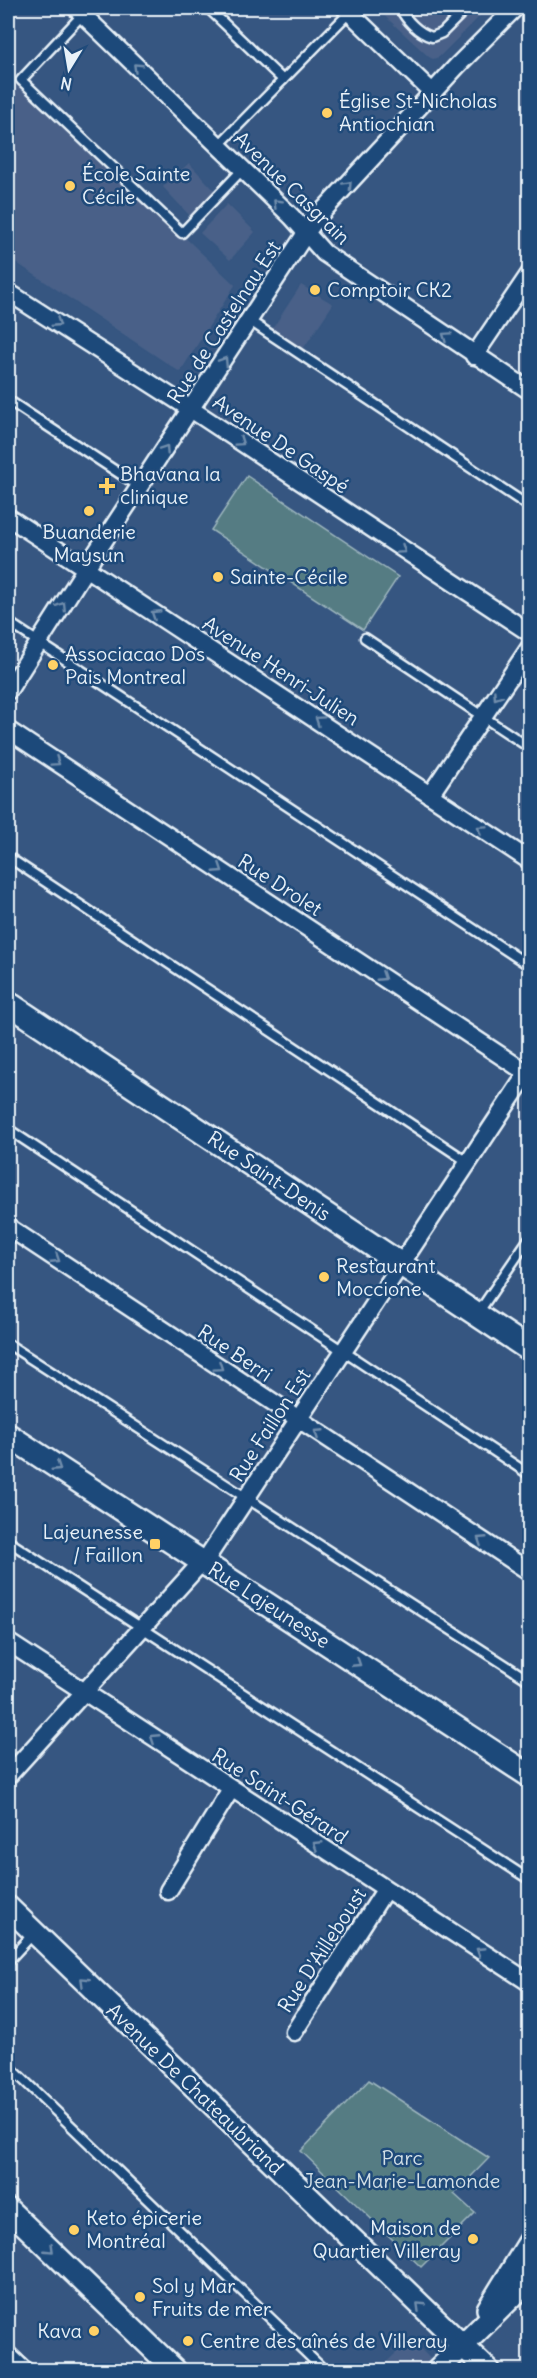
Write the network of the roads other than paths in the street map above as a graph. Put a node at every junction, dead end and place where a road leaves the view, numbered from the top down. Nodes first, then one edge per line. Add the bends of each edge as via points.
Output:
1 (208, 8) edge
2 (400, 8) edge
3 (467, 8) edge
4 (515, 8) edge
5 (347, 10) edge
6 (79, 11) edge
7 (283, 80) junction
8 (433, 93) junction
9 (218, 146) junction
10 (243, 169) junction
11 (306, 233) junction
12 (530, 273) edge
13 (8, 292) edge
14 (250, 321) junction
15 (474, 356) junction
16 (530, 392) edge
17 (8, 400) edge
18 (191, 410) junction
19 (140, 487) junction
20 (530, 507) edge
21 (8, 517) edge
22 (86, 568) junction
23 (8, 622) edge
24 (530, 633) edge
25 (364, 638) dead end
26 (39, 642) junction
27 (530, 647) edge
28 (8, 691) edge
29 (483, 717) junction
30 (8, 730) edge
31 (530, 748) edge
32 (430, 795) junction
33 (8, 857) edge
34 (530, 861) edge
35 (530, 966) edge
36 (8, 1003) edge
37 (529, 1073) edge
38 (8, 1129) edge
39 (468, 1162) junction
40 (8, 1227) edge
41 (530, 1237) edge
42 (400, 1264) junction
43 (477, 1315) junction
44 (8, 1344) edge
45 (530, 1350) edge
46 (343, 1352) junction
47 (298, 1420) junction
48 (8, 1435) edge
49 (530, 1475) edge
50 (247, 1498) junction
51 (8, 1541) edge
52 (203, 1562) junction
53 (530, 1572) edge
54 (142, 1628) junction
55 (8, 1642) edge
56 (530, 1681) edge
57 (84, 1692) junction
58 (8, 1776) edge
59 (530, 1776) edge
60 (231, 1789) junction
61 (530, 1880) edge
62 (385, 1890) junction
63 (168, 1891) dead end
64 (8, 1907) edge
65 (34, 1933) junction
66 (8, 1961) edge
67 (530, 1983) edge
68 (294, 2032) dead end
69 (8, 2065) edge
70 (8, 2209) edge
71 (530, 2241) edge
72 (530, 2279) edge
73 (462, 2347) junction
74 (8, 2355) edge
75 (24, 2370) edge
76 (175, 2370) edge
77 (324, 2370) edge
78 (438, 2370) edge
79 (488, 2370) edge

1 - 7 lane
2 - 3 lane via 432,37 442,33
4 - 8 street, Rue de Castelnau Est
5 - 7 lane
5 - 8 street
9 -> 6 street, Avenue Casgrain
6 - 10 lane via 21,80 71,129 182,233
7 - 9 lane
11 -> 8 street, Rue de Castelnau Est
9 - 10 street, Avenue Casgrain
11 -> 10 street, Avenue Casgrain
11 - 14 street, Rue de Castelnau Est
15 -> 11 street, Avenue Casgrain via 324,253
12 - 15 street
13 -> 18 street, Avenue De Gaspé
18 -> 14 street, Rue de Castelnau Est
14 - 20 lane
15 - 16 street, Avenue Casgrain
17 - 19 lane
19 -> 18 street, Rue de Castelnau Est
18 -> 24 street, Avenue De Gaspé
19 - 22 street, Rue de Castelnau Est
21 - 22 street, Avenue Henri-Julien
26 -> 22 street, Rue de Castelnau Est
32 -> 22 street, Avenue Henri-Julien
23 - 26 lane
25 - 29 lane
26 - 28 street, Rue de Castelnau Est
26 - 35 lane
27 -> 29 street
29 - 31 lane
29 - 32 street
30 -> 37 street, Rue Drolet
34 -> 32 street, Avenue Henri-Julien
33 - 39 lane
36 - 42 main road, Rue Saint-Denis
37 - 39 street, Rue Faillon Est
38 - 46 lane
39 - 42 street, Rue Faillon Est
40 -> 47 street, Rue Berri
41 - 43 lane
42 - 43 main road, Rue Saint-Denis
42 - 46 street, Rue Faillon Est
43 - 45 main road, Rue Saint-Denis
44 - 50 lane
46 - 47 street, Rue Faillon Est
46 - 49 lane
47 - 50 street, Rue Faillon Est
53 -> 47 street, Rue Berri
48 -> 52 main road, Rue Lajeunesse
50 - 52 street, Rue Faillon Est
50 - 56 lane
51 - 54 lane
52 - 54 street, Rue Faillon Est
52 -> 59 main road, Rue Lajeunesse
54 - 57 street, Rue Faillon Est
54 - 61 lane
55 - 57 street, Rue Saint-Gérard
57 - 58 street, Rue Faillon Est
60 -> 57 street, Rue Saint-Gérard
62 -> 60 street, Rue Saint-Gérard
60 - 63 street
67 -> 62 street, Rue Saint-Gérard
62 - 68 street, Rue D'Ailleboust
64 - 65 street, Avenue De Chateaubriand
65 - 66 lane
73 -> 65 street, Avenue De Chateaubriand
69 - 77 lane
70 -> 76 street
71 - 73 street
72 - 73 street
73 - 78 street
73 - 79 street, Avenue De Chateaubriand
74 - 75 street

